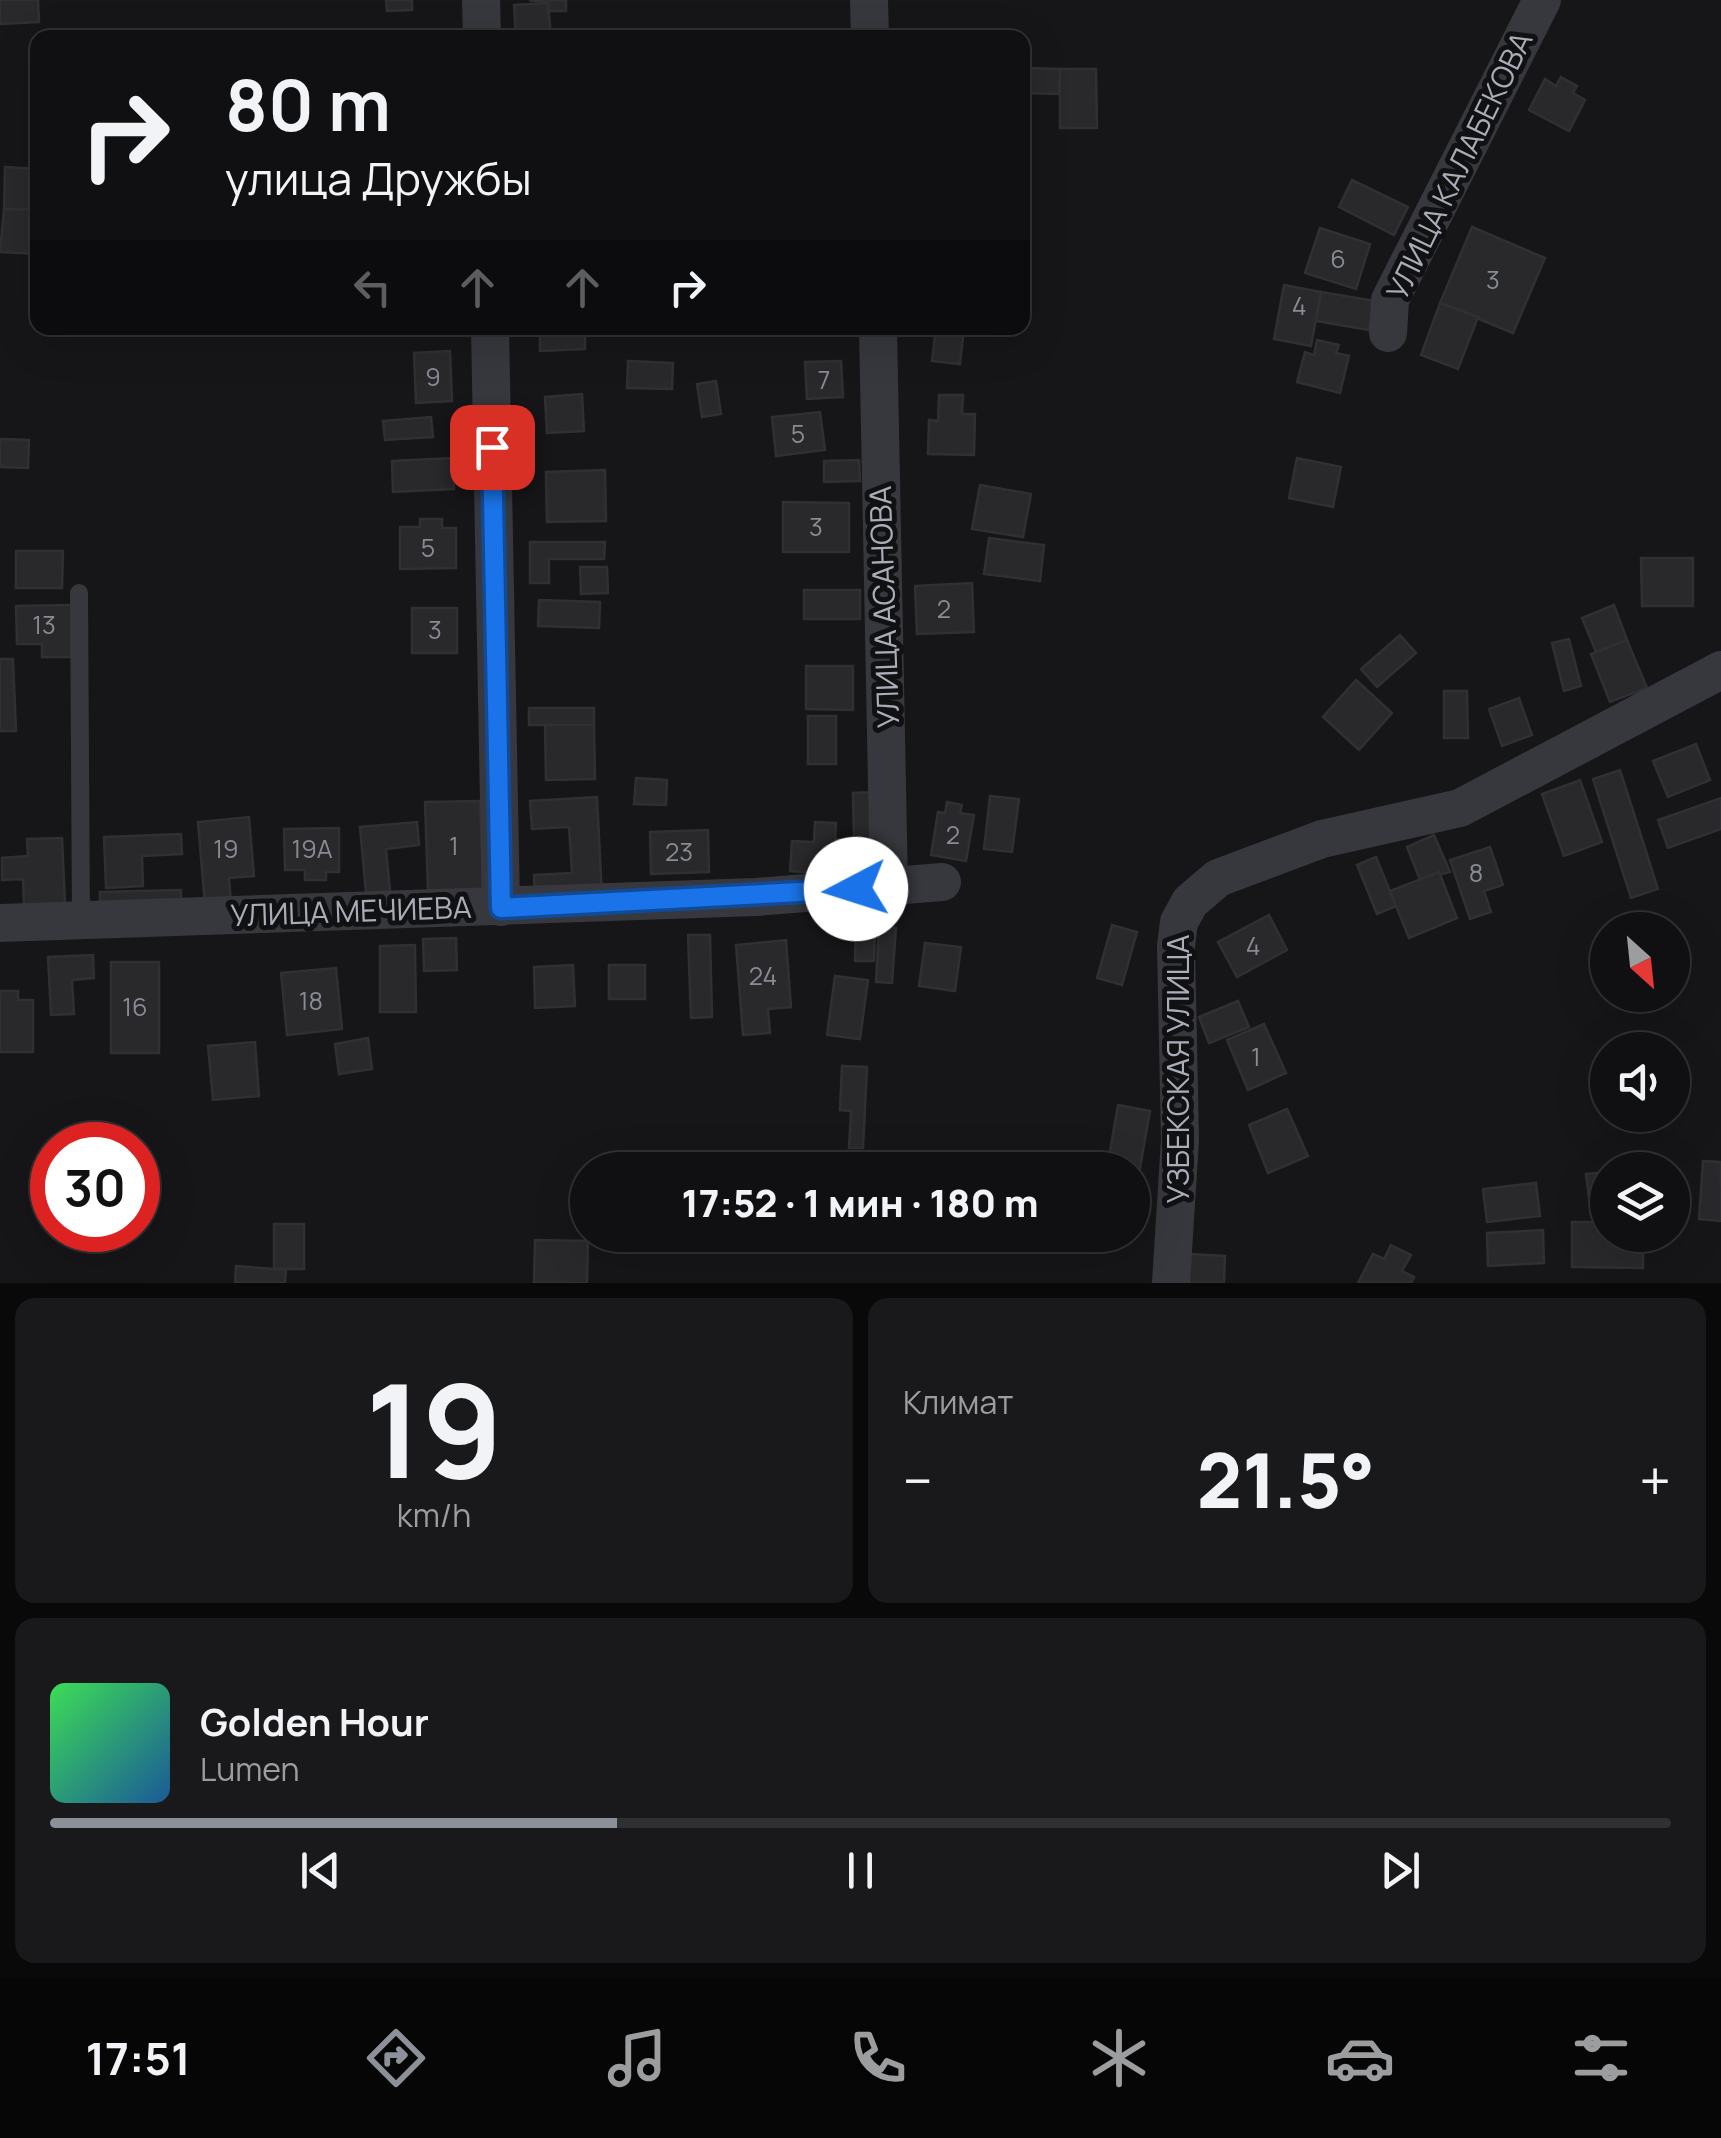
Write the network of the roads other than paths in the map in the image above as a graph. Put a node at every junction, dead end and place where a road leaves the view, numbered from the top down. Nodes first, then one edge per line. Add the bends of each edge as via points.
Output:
1 (481, 0) edge
2 (869, 0) edge
3 (1542, 0) edge
4 (482, 30) edge
5 (870, 30) edge
6 (1388, 333) dead end
7 (490, 335) edge
8 (878, 335) edge
9 (79, 593) dead end
10 (1721, 670) edge
11 (942, 882) dead end
12 (890, 886) junction
13 (501, 908) junction
14 (81, 922) junction
15 (0, 924) edge
16 (1172, 1283) edge

1 - 4 street
2 - 5 street
3 - 6 street, УЛИЦА КАЛАБЕКОВА via 1390,300
7 - 13 street
8 - 12 street, УЛИЦА АСАНОВА
9 - 14 lane
10 - 16 street, УЗБЕКСКАЯ УЛИЦА via 1460,808 1322,839 1202,888 1179,922 1176,946 1180,1140
11 - 12 street, УЛИЦА МЕЧИЕВА
12 - 13 street, УЛИЦА МЕЧИЕВА
13 - 14 street, УЛИЦА МЕЧИЕВА
14 - 15 street, УЛИЦА МЕЧИЕВА

